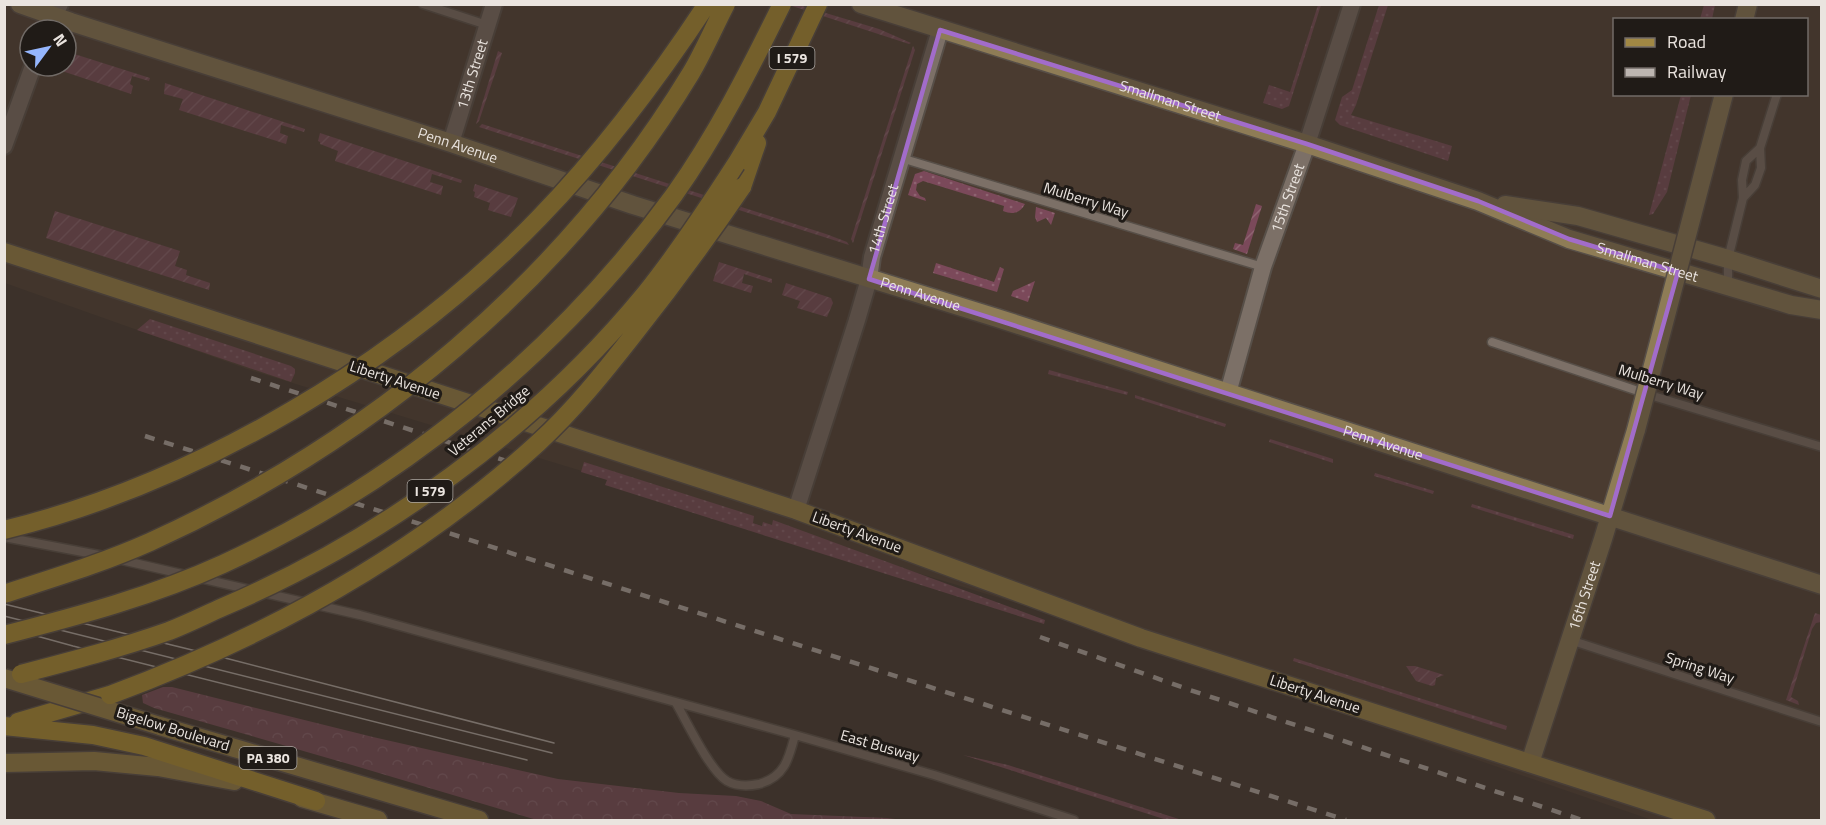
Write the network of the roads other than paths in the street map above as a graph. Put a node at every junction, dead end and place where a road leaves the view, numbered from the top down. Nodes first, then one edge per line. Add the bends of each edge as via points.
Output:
1 (20, 4) edge
2 (423, 4) edge
3 (494, 4) edge
4 (707, 4) edge
5 (726, 4) edge
6 (782, 4) edge
7 (818, 4) edge
8 (861, 4) edge
9 (1352, 4) edge
10 (54, 17) edge
11 (488, 25) junction
12 (940, 30) junction
13 (29, 78) edge
14 (1723, 96) edge
15 (1776, 96) edge
16 (767, 112) junction
17 (451, 143) junction
18 (1307, 144) junction
19 (4, 146) edge
20 (1760, 148) junction
21 (901, 158) junction
22 (1743, 198) junction
23 (1478, 201) junction
24 (4, 252) edge
25 (1728, 259) junction
26 (1263, 267) junction
27 (1684, 274) junction
28 (869, 279) junction
29 (1728, 287) junction
30 (1821, 289) edge
31 (1821, 310) edge
32 (1492, 342) dead end
33 (1228, 393) junction
34 (1653, 396) junction
35 (1821, 447) edge
36 (796, 510) junction
37 (1610, 516) junction
38 (4, 530) edge
39 (4, 537) edge
40 (1821, 585) edge
41 (4, 594) edge
42 (4, 635) edge
43 (1570, 640) junction
44 (10, 676) edge
45 (676, 703) junction
46 (1821, 722) edge
47 (4, 725) edge
48 (795, 735) junction
49 (4, 763) edge
50 (1530, 763) junction
51 (316, 801) junction
52 (378, 820) edge
53 (479, 820) edge
54 (1074, 820) edge
55 (1706, 820) edge

1 - 10 street, Penn Avenue
2 - 11 lane
3 - 11 street, 13th Street
4 - 38 highway, bridge via 614,134 539,218 416,327 362,366 218,451 140,486
5 - 41 highway, bridge via 692,71 616,182 512,296 417,381 350,430 221,508 148,543
6 - 42 highway, bridge via 712,134 675,193 625,258 575,312 460,417 387,471 302,524 221,565 133,598
7 - 16 highway, Veterans Bridge / I 579
8 - 12 street, Smallman Street
9 - 18 street, 15th Street
10 - 17 street, Penn Avenue
11 - 17 street, 13th Street
12 - 18 street, Smallman Street
12 - 21 street, 14th Street
13 - 19 street
14 - 37 street, 16th Street, bridge
15 - 20 lane
16 - 44 highway, Veterans Bridge / I 579, bridge via 693,231 644,295 577,367 466,465 350,543 278,584 170,630
16 - 47 highway, bridge via 742,187 712,232 597,381 540,442 472,499 392,556 320,600 240,640 110,694
17 - 28 street, Penn Avenue
18 - 23 street, Smallman Street
18 - 26 street, 15th Street
20 - 22 lane via 1761,168 1755,185
20 - 22 lane via 1746,161
21 - 26 lane, Mulberry Way
21 - 28 street, 14th Street
22 - 25 lane
23 - 25 street, Smallman Street via 1578,216
23 - 27 street, Smallman Street via 1569,239
24 - 36 main road, Liberty Avenue
25 - 29 lane
25 - 30 street, Smallman Street
26 - 33 street, 15th Street
27 - 29 street, Smallman Street
27 - 34 lane
28 - 33 street, Penn Avenue
28 - 36 street, 14th Street
29 - 31 street, Smallman Street
32 - 34 lane, Mulberry Way
33 - 37 street, Penn Avenue
34 - 35 lane, Mulberry Way
36 - 50 main road, Liberty Avenue via 1141,638
37 - 40 street, Penn Avenue
37 - 43 street, 16th Street
39 - 45 lane, East Busway via 73,549 360,615
43 - 46 lane, Spring Way
43 - 50 street, 16th Street
44 - 53 main road, Bigelow Boulevard / PA 380, bridge via 160,726
45 - 48 lane, East Busway
45 - 48 lane via 715,769 727,781 739,785 767,782 777,776 789,758
47 - 51 highway via 93,735 144,746
48 - 54 lane, East Busway
49 - 51 main road via 94,761 158,767
50 - 55 main road, Liberty Avenue
51 - 52 main road

